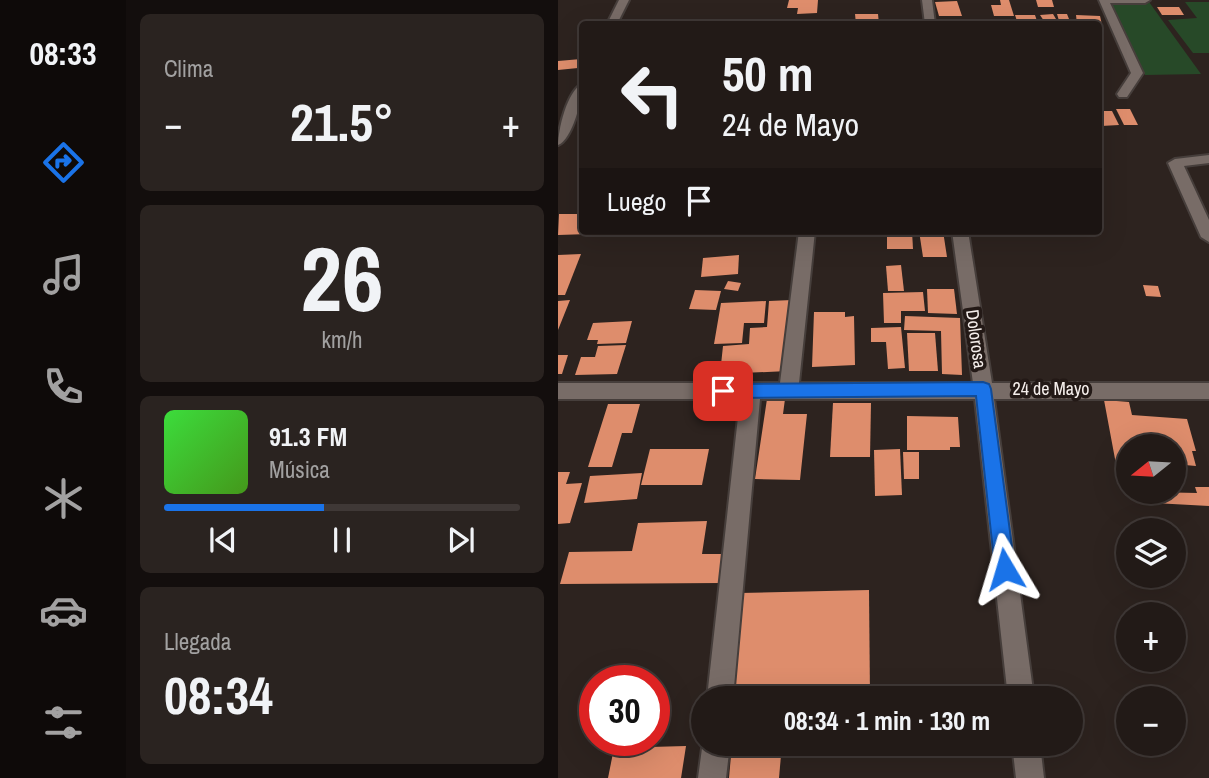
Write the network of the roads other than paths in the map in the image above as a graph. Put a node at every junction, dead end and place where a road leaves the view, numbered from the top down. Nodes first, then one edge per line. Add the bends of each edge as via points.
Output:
1 (623, 0) edge
2 (927, 0) edge
3 (1106, 0) edge
4 (1145, 0) edge
5 (613, 21) edge
6 (930, 21) edge
7 (1123, 94) dead end
8 (579, 95) edge
9 (558, 141) edge
10 (1208, 159) edge
11 (807, 235) edge
12 (961, 235) edge
13 (1209, 237) edge
14 (983, 389) junction
15 (558, 391) edge
16 (751, 391) junction
17 (1209, 391) edge
18 (788, 392) junction
19 (721, 686) edge
20 (1020, 686) edge
21 (715, 756) edge
22 (1027, 756) edge
23 (712, 778) edge
24 (1030, 778) edge

1 - 5 street
2 - 6 street
3 - 4 street
3 - 7 street via 1137,73
8 - 9 street
10 - 13 street via 1175,163
11 - 18 street
12 - 14 street, Dolorosa
14 - 17 street, 24 de Mayo
14 - 18 street, 24 de Mayo
14 - 20 street, Dolorosa
15 - 16 street, 24 de Mayo
16 - 18 street, 24 de Mayo
16 - 19 street
21 - 23 street
22 - 24 street

